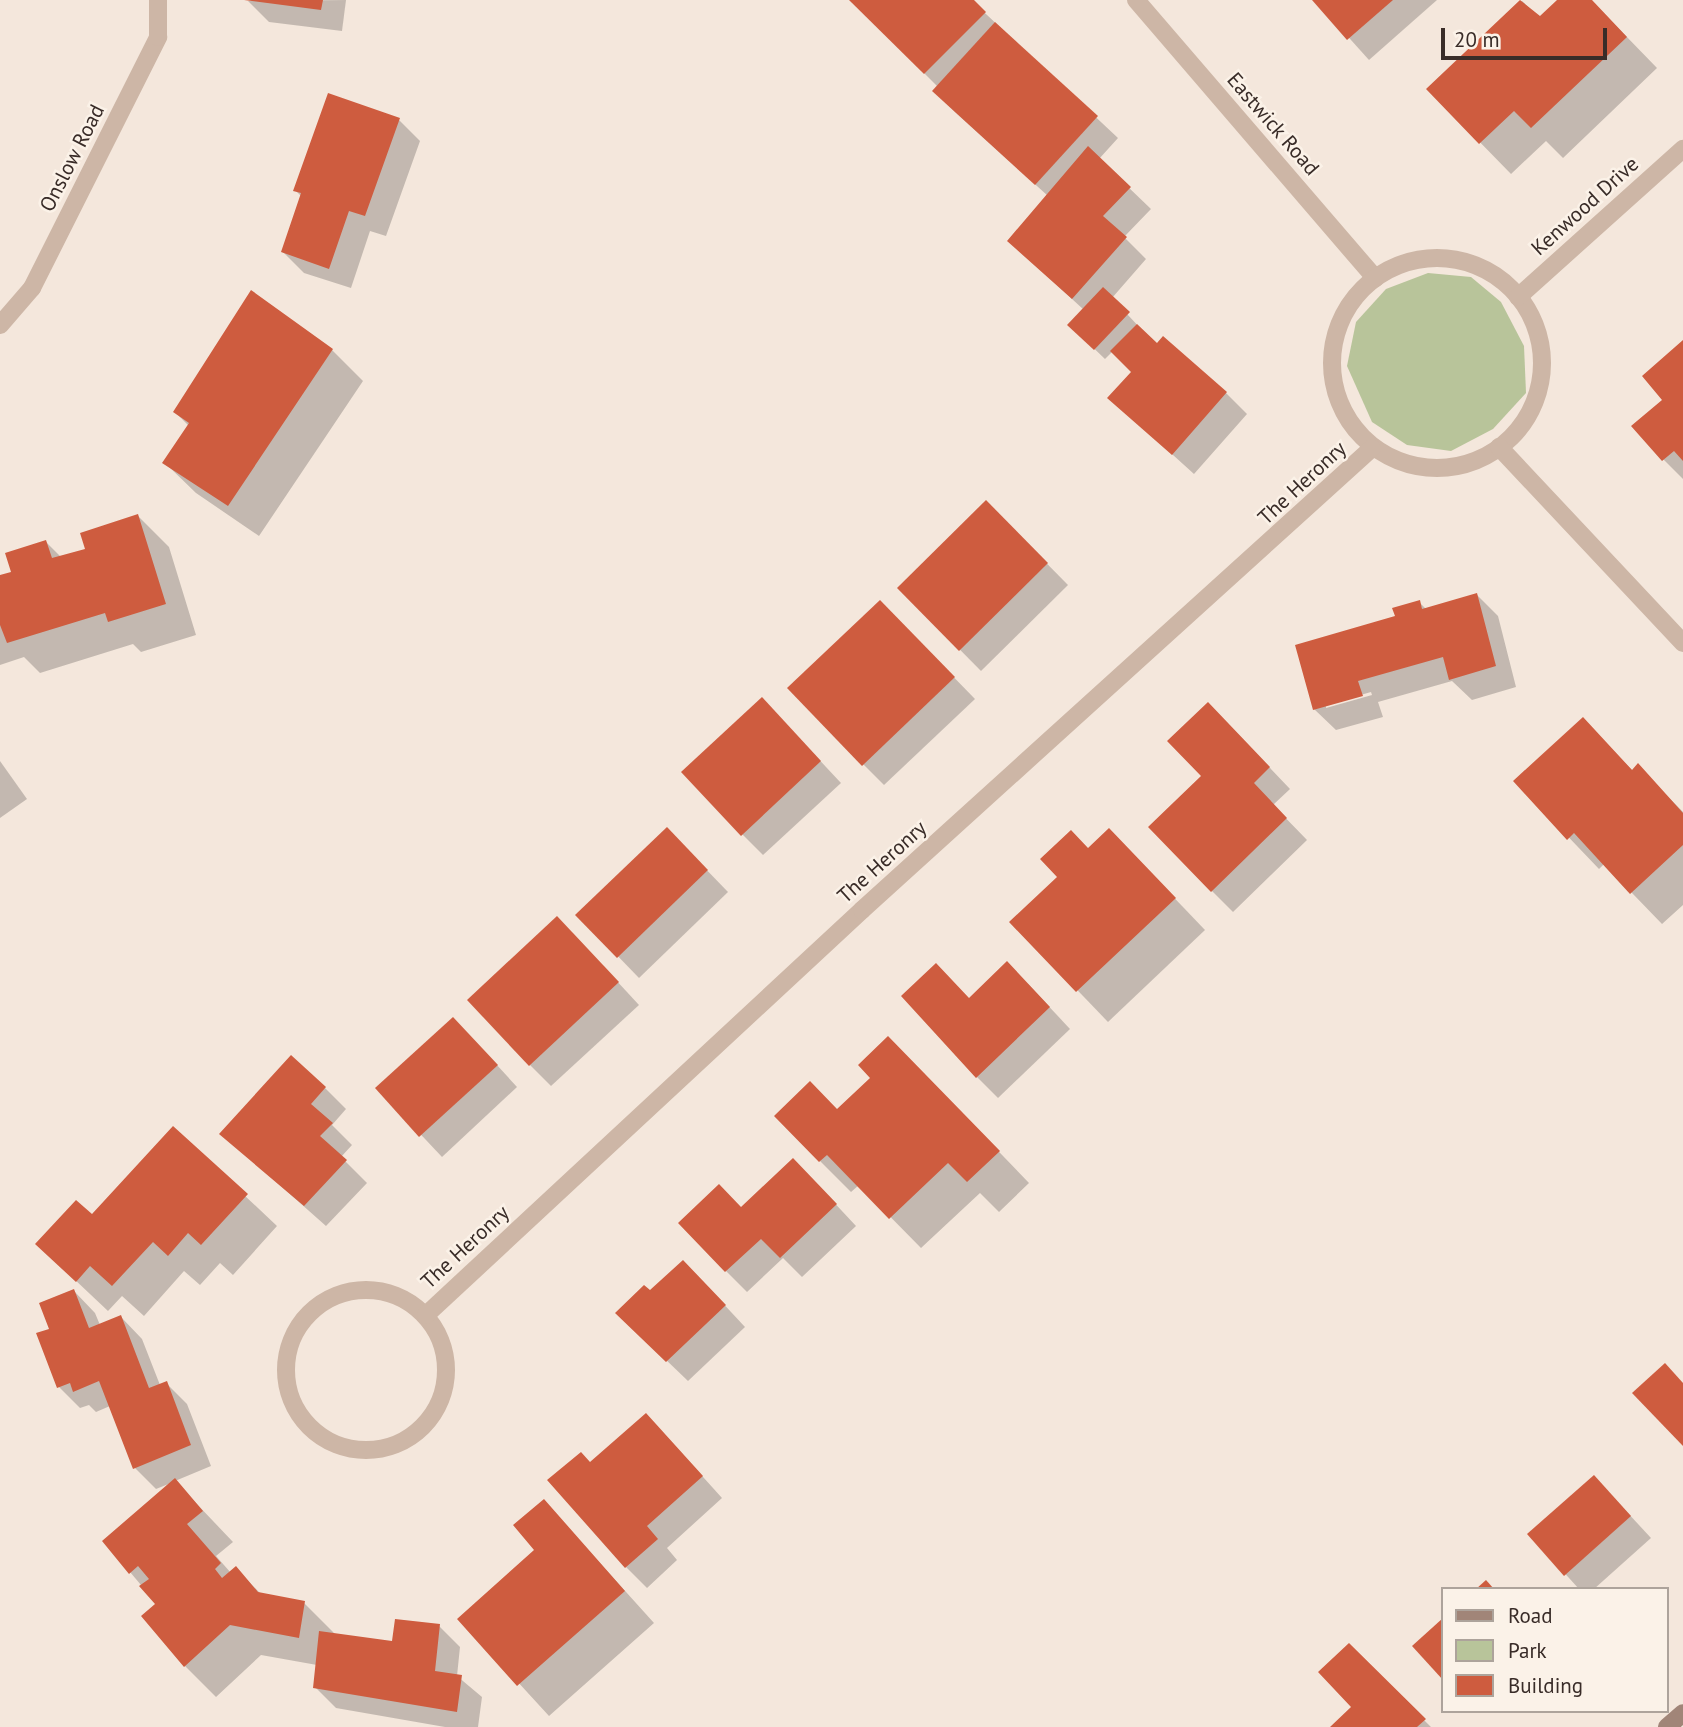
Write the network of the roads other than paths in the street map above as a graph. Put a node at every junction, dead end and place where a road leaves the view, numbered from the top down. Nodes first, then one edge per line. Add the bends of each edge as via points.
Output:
1 (158, 0) edge
2 (1136, 0) edge
3 (1683, 149) edge
4 (1375, 278) junction
5 (1518, 297) junction
6 (0, 325) edge
7 (1499, 447) junction
8 (1372, 448) junction
9 (1683, 643) edge
10 (426, 1315) junction
11 (1683, 1713) edge
12 (1667, 1727) edge

1 - 6 street, Onslow Road via 158,37 32,288
2 - 4 street, Eastwick Road
3 - 5 street, Kenwood Drive
4 - 5 street via 1387,269 1437,256 1473,262 1492,272
4 - 8 street via 1344,312 1331,351 1331,373 1342,411
5 - 7 street via 1528,306 1541,336 1544,369 1539,395 1514,436
7 - 8 street via 1478,461 1443,469 1416,467
7 - 9 street
8 - 10 street, The Heronry
10 - 10 street via 444,1349 447,1375 441,1401 417,1433 373,1451 351,1450 317,1435 302,1420 285,1381 287,1351 297,1327 318,1305 366,1289 406,1300
11 - 12 street

